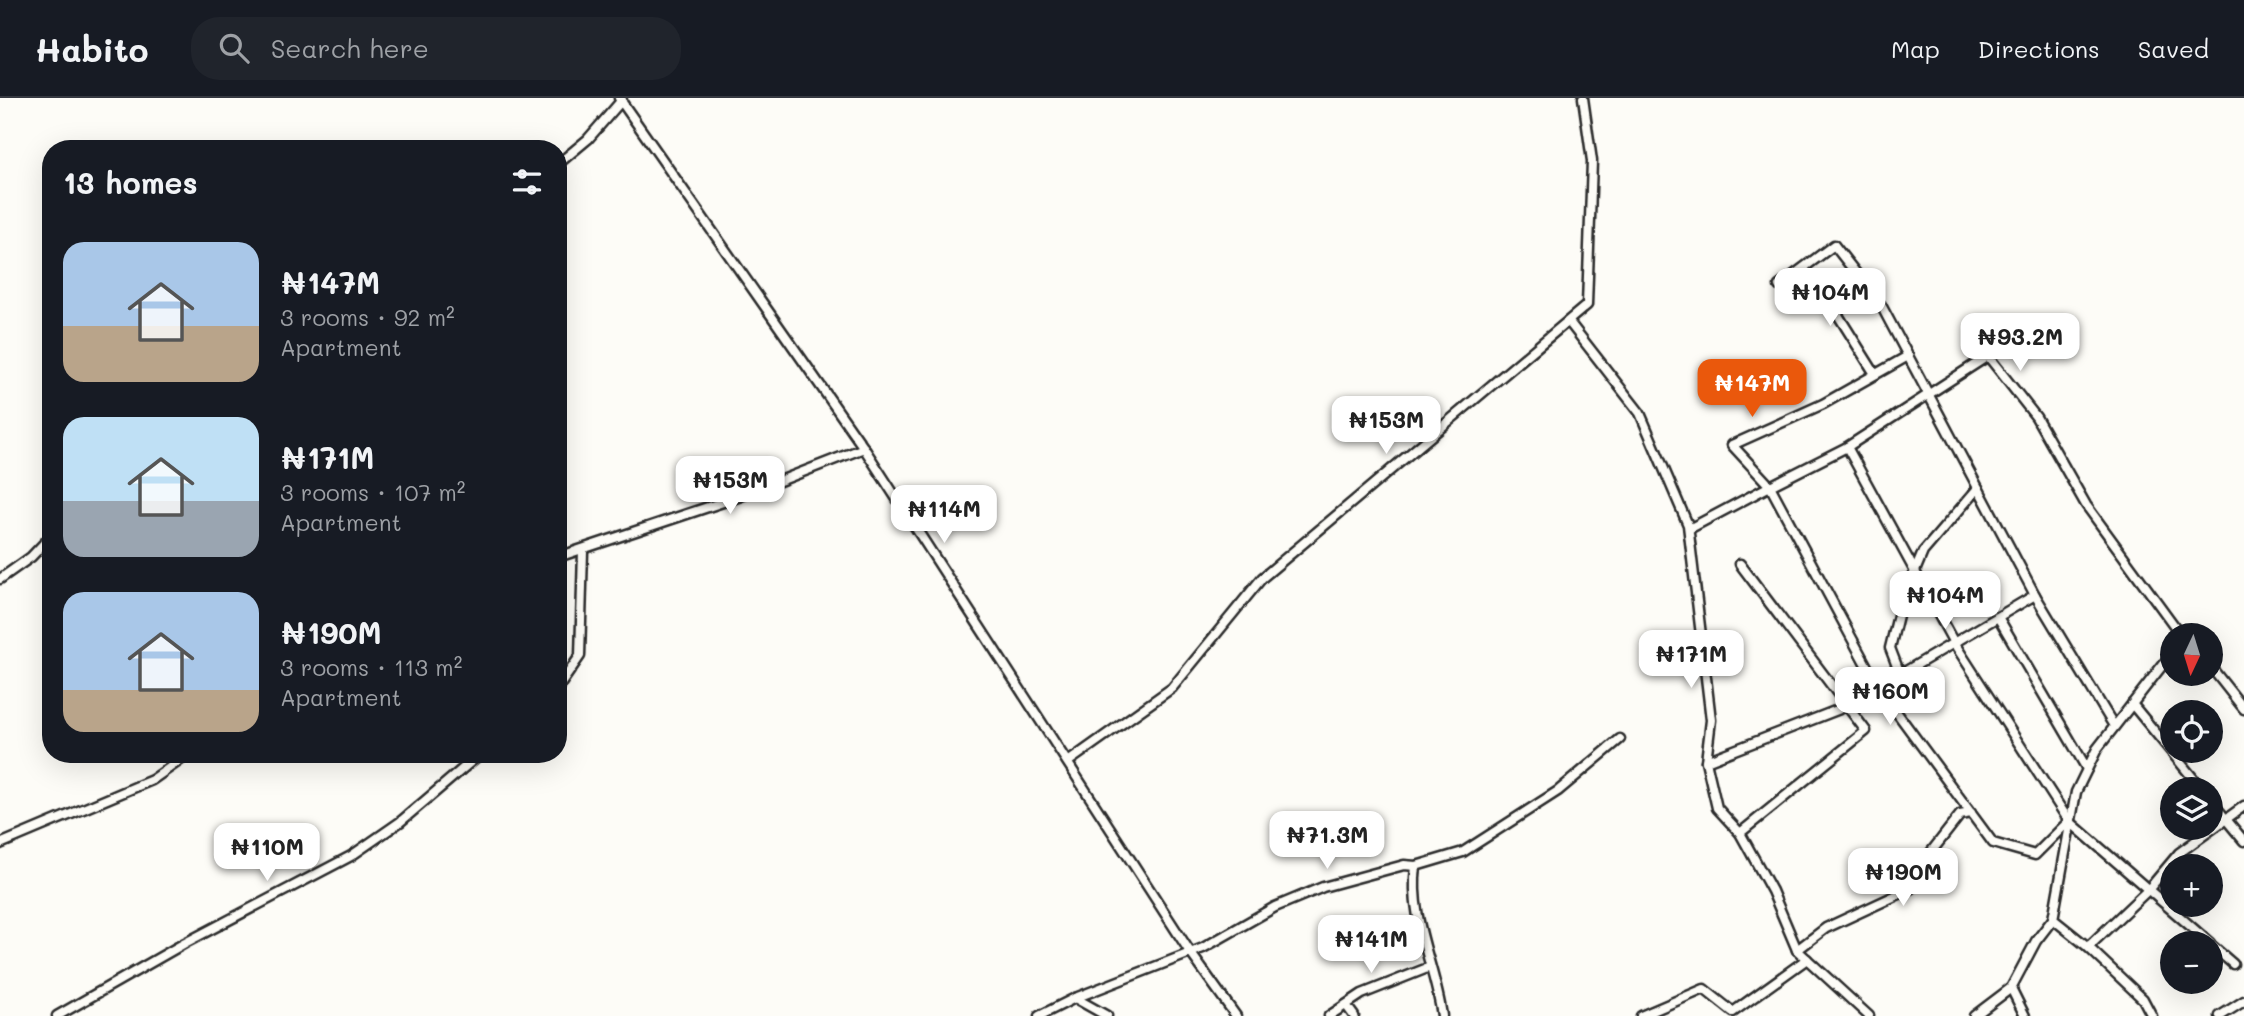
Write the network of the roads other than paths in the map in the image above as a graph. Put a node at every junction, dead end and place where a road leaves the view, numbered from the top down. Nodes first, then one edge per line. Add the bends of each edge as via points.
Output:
1 (1583, 98) edge
2 (621, 99) edge
3 (567, 156) edge
4 (1804, 269) junction
5 (1779, 286) dead end
6 (1569, 322) junction
7 (1908, 356) junction
8 (1875, 374) junction
9 (1930, 394) junction
10 (1847, 447) junction
11 (864, 448) junction
12 (1770, 486) junction
13 (1978, 488) junction
14 (1689, 529) junction
15 (42, 545) edge
16 (583, 551) junction
17 (567, 555) edge
18 (1740, 564) dead end
19 (1916, 573) junction
20 (0, 579) edge
21 (2035, 595) junction
22 (1998, 617) junction
23 (2172, 623) edge
24 (1954, 643) junction
25 (2160, 668) edge
26 (1900, 674) junction
27 (567, 675) edge
28 (2223, 682) edge
29 (1878, 687) junction
30 (2132, 704) junction
31 (1845, 707) junction
32 (2244, 709) edge
33 (2114, 726) junction
34 (1620, 740) dead end
35 (1706, 761) junction
36 (1068, 762) junction
37 (176, 763) edge
38 (469, 763) edge
39 (2087, 769) junction
40 (2192, 777) edge
41 (2244, 806) edge
42 (1971, 813) junction
43 (2223, 815) edge
44 (2227, 820) junction
45 (2069, 821) junction
46 (1740, 833) junction
47 (2244, 841) edge
48 (0, 844) edge
49 (1416, 866) junction
50 (2148, 890) junction
51 (2053, 919) junction
52 (2195, 931) edge
53 (2088, 947) junction
54 (1797, 950) junction
55 (1190, 952) junction
56 (2223, 955) edge
57 (1807, 959) junction
58 (2233, 964) dead end
59 (1430, 967) junction
60 (2011, 988) junction
61 (1074, 998) junction
62 (2244, 1001) edge
63 (1346, 1004) junction
64 (57, 1016) edge
65 (1039, 1016) edge
66 (1107, 1016) edge
67 (1236, 1016) edge
68 (1329, 1016) edge
69 (1354, 1016) edge
70 (1443, 1016) edge
71 (1641, 1016) edge
72 (1870, 1016) edge
73 (1974, 1016) edge
74 (2025, 1016) edge
75 (2152, 1016) edge
76 (2220, 1016) edge

1 - 6 street via 1592,161 1587,305
2 - 3 street
2 - 11 street
4 - 5 street
4 - 7 street via 1834,245 1881,305
4 - 8 street
6 - 14 street via 1640,413
6 - 36 street via 1262,578 1172,688
7 - 8 street
7 - 9 street
8 - 12 street via 1732,446
9 - 10 street
9 - 13 street
9 - 23 street via 1988,356 2036,417 2086,505
10 - 12 street
10 - 19 street
11 - 16 street
11 - 36 street
12 - 14 street
12 - 29 street
13 - 19 street via 1923,552
13 - 21 street
14 - 35 street via 1711,720
15 - 20 street
16 - 17 street
16 - 27 street via 580,656
18 - 31 street
19 - 24 street
19 - 26 street via 1900,607 1890,648
21 - 22 street
21 - 33 street
22 - 24 street
22 - 39 street
24 - 26 street
24 - 45 street
25 - 30 street
26 - 29 street
28 - 32 street
29 - 31 street
29 - 42 street
30 - 33 street
30 - 40 street
31 - 35 street
31 - 46 street via 1866,731
33 - 39 street
34 - 49 street via 1558,791 1473,846 1451,858
35 - 46 street via 1717,808
36 - 55 street
37 - 48 street via 152,780
38 - 64 street via 400,822 351,856
39 - 45 street
41 - 44 street
42 - 45 street via 1993,843 2035,855
42 - 54 street via 1961,815 1924,861 1910,889 1826,928
43 - 44 street
44 - 47 street
44 - 50 street via 2179,853
45 - 50 street
45 - 51 street
46 - 54 street
49 - 55 street via 1324,887
49 - 59 street via 1413,890
50 - 52 street
50 - 53 street
51 - 53 street
51 - 60 street
53 - 75 street via 2143,999
54 - 57 street
55 - 61 street
55 - 67 street
56 - 58 street
57 - 71 street via 1733,1012 1704,989
57 - 72 street
59 - 63 street
59 - 70 street
60 - 73 street
60 - 74 street
61 - 65 street
61 - 66 street
62 - 76 street
63 - 68 street
63 - 69 street

